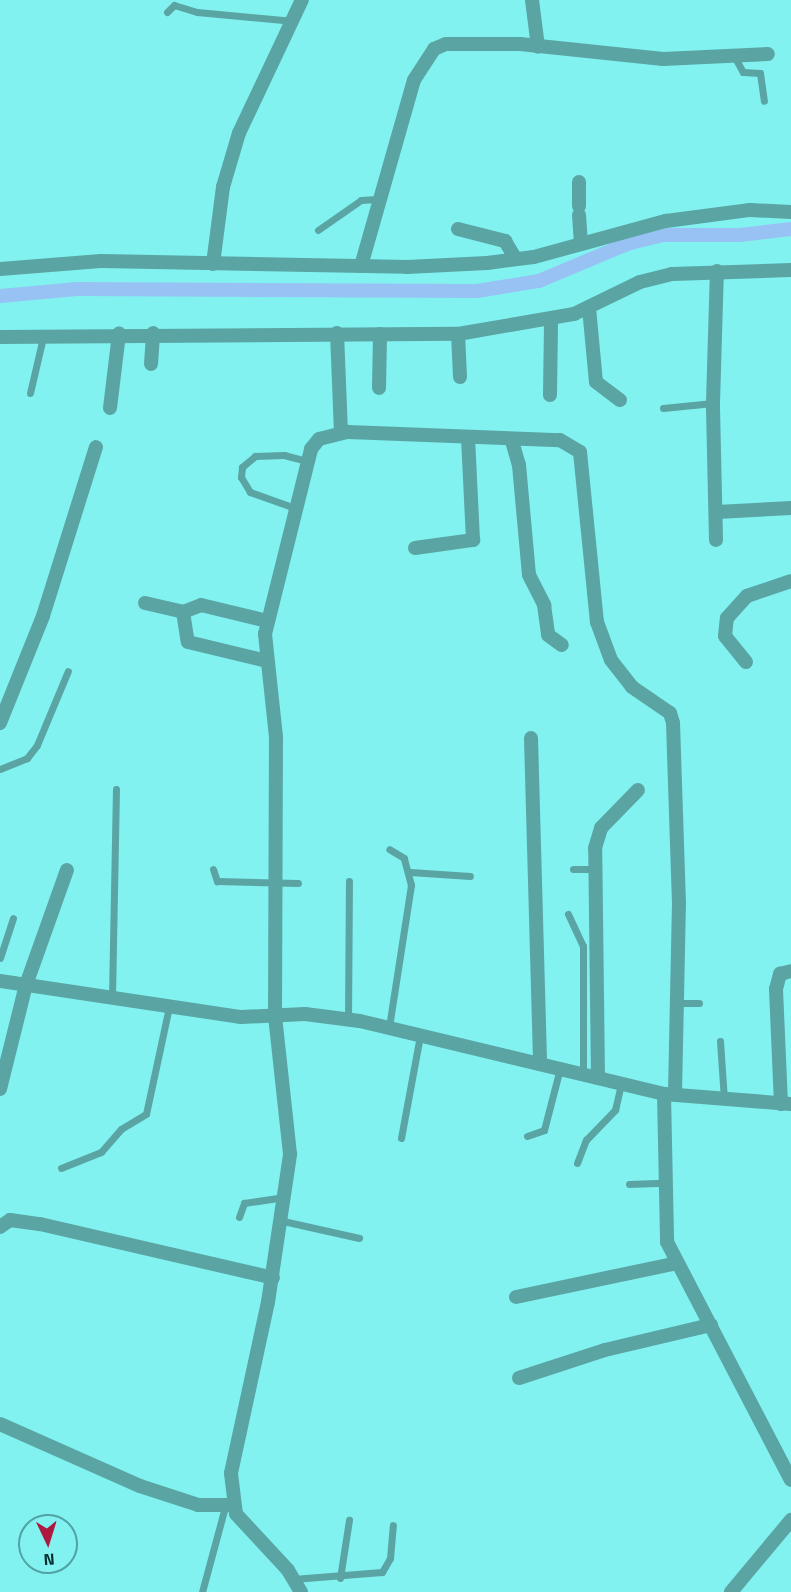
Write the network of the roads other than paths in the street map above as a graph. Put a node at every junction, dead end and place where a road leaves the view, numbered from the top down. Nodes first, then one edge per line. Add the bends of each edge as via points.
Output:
1 (302, 0) edge
2 (532, 0) edge
3 (168, 12) dead end
4 (294, 21) junction
5 (538, 47) junction
6 (768, 54) dead end
7 (734, 56) junction
8 (764, 101) dead end
9 (579, 182) dead end
10 (377, 199) junction
11 (791, 212) edge
12 (458, 229) dead end
13 (318, 230) dead end
14 (581, 244) junction
15 (516, 259) junction
16 (213, 264) junction
17 (361, 266) junction
18 (0, 269) edge
19 (791, 270) edge
20 (717, 271) junction
21 (589, 308) junction
22 (551, 320) junction
23 (153, 333) junction
24 (337, 333) junction
25 (44, 334) junction
26 (119, 334) junction
27 (380, 334) junction
28 (458, 334) junction
29 (0, 337) edge
30 (152, 364) dead end
31 (460, 377) dead end
32 (379, 388) dead end
33 (30, 393) dead end
34 (550, 395) dead end
35 (620, 400) dead end
36 (713, 404) junction
37 (110, 408) dead end
38 (663, 408) dead end
39 (341, 433) junction
40 (468, 439) junction
41 (512, 441) junction
42 (96, 447) dead end
43 (308, 461) junction
44 (295, 508) junction
45 (791, 508) edge
46 (717, 512) junction
47 (716, 540) dead end
48 (415, 548) dead end
49 (791, 581) edge
50 (145, 603) dead end
51 (183, 612) junction
52 (267, 621) junction
53 (562, 645) dead end
54 (267, 661) junction
55 (746, 662) dead end
56 (68, 671) dead end
57 (0, 723) edge
58 (531, 738) dead end
59 (0, 770) edge
60 (116, 789) dead end
61 (638, 790) dead end
62 (389, 849) dead end
63 (213, 869) dead end
64 (573, 869) dead end
65 (594, 869) junction
66 (67, 870) dead end
67 (410, 872) junction
68 (470, 876) dead end
69 (349, 881) dead end
70 (277, 883) junction
71 (298, 883) dead end
72 (568, 914) dead end
73 (13, 918) dead end
74 (0, 958) edge
75 (791, 972) edge
76 (0, 981) edge
77 (26, 985) junction
78 (112, 997) junction
79 (676, 1004) junction
80 (699, 1004) dead end
81 (169, 1007) junction
82 (275, 1017) junction
83 (348, 1019) junction
84 (389, 1028) junction
85 (420, 1035) junction
86 (720, 1041) dead end
87 (540, 1063) junction
88 (560, 1068) junction
89 (583, 1074) junction
90 (598, 1078) junction
91 (621, 1084) junction
92 (0, 1089) edge
93 (669, 1095) junction
94 (724, 1102) junction
95 (786, 1104) edge
96 (527, 1136) dead end
97 (401, 1138) dead end
98 (577, 1164) dead end
99 (60, 1168) dead end
100 (664, 1183) junction
101 (629, 1184) dead end
102 (287, 1197) junction
103 (239, 1217) dead end
104 (283, 1221) junction
105 (0, 1227) edge
106 (359, 1238) dead end
107 (677, 1263) junction
108 (273, 1278) junction
109 (516, 1298) dead end
110 (711, 1325) junction
111 (519, 1378) dead end
112 (0, 1424) edge
113 (791, 1480) edge
114 (229, 1506) junction
115 (349, 1520) dead end
116 (791, 1520) edge
117 (393, 1525) dead end
118 (340, 1578) junction
119 (293, 1579) junction
120 (202, 1592) edge
121 (301, 1592) edge
122 (731, 1592) edge

1 - 4 street
2 - 5 street
3 - 4 lane via 174,4 197,12
4 - 16 street via 239,133 223,187
5 - 7 street via 663,59
5 - 10 street via 446,44 434,49 414,80
6 - 7 street
7 - 8 lane via 743,72 760,74
9 - 14 street
10 - 13 lane via 361,200
10 - 17 street
11 - 14 street via 750,210 666,221
12 - 15 street via 505,241
14 - 15 street
15 - 17 street
16 - 17 street
16 - 18 street via 101,261
19 - 20 street
20 - 21 street via 640,282
20 - 36 street
21 - 22 street
21 - 35 street via 596,382
22 - 28 street
22 - 34 street
23 - 24 street
23 - 26 street
23 - 30 street
24 - 27 street
24 - 39 street
25 - 26 street
25 - 29 street
25 - 33 lane
26 - 37 street
27 - 28 street
27 - 32 street
28 - 31 street
36 - 38 lane
36 - 46 street
39 - 40 street
39 - 43 street via 319,439
40 - 41 street
40 - 48 street via 472,540
41 - 53 street via 519,465 529,575 544,605 548,635
41 - 79 street via 560,440 580,452 597,622 611,660 632,687 670,712
42 - 57 street via 44,616
43 - 44 street
43 - 44 lane via 284,454 255,456 242,467 241,477 250,492
44 - 52 street
45 - 46 street
46 - 47 street
49 - 55 street via 747,596 726,618 725,636
50 - 51 street
51 - 52 street via 201,605
51 - 54 street via 188,642
52 - 54 street
54 - 70 street via 275,707
56 - 59 lane via 37,745 27,758
58 - 87 street
60 - 78 lane
61 - 65 street via 601,828
62 - 67 lane via 404,858
63 - 70 lane via 217,881
64 - 65 lane
65 - 90 street
66 - 77 street
67 - 68 lane
67 - 84 lane via 398,986
69 - 83 lane
70 - 71 lane
70 - 82 street
72 - 89 lane via 584,946
73 - 74 lane
75 - 95 street via 780,974 776,989
76 - 77 street
77 - 78 street
77 - 92 street
78 - 81 street
79 - 80 lane
79 - 93 street
81 - 82 street via 241,1017
81 - 99 lane via 146,1114 121,1129 101,1152
82 - 83 street
82 - 102 street via 288,1109
83 - 84 street
84 - 85 street
85 - 87 street
85 - 97 lane
86 - 94 lane
87 - 88 street
88 - 89 street
88 - 96 lane via 544,1130
89 - 90 street
90 - 91 street
91 - 93 street
91 - 98 lane via 615,1110 586,1140
93 - 94 street
93 - 100 street
94 - 95 street
100 - 101 lane
100 - 107 street via 666,1234
102 - 103 lane via 244,1203
102 - 104 street
104 - 106 lane
104 - 108 street
105 - 108 street via 10,1220 40,1224
107 - 109 street
107 - 110 street
108 - 114 street via 231,1473
110 - 111 street via 605,1350
110 - 113 street
112 - 114 street via 140,1486 198,1505
114 - 119 street
114 - 120 lane
115 - 118 lane
116 - 122 street
117 - 118 lane via 386,1570
118 - 119 lane
119 - 121 street

